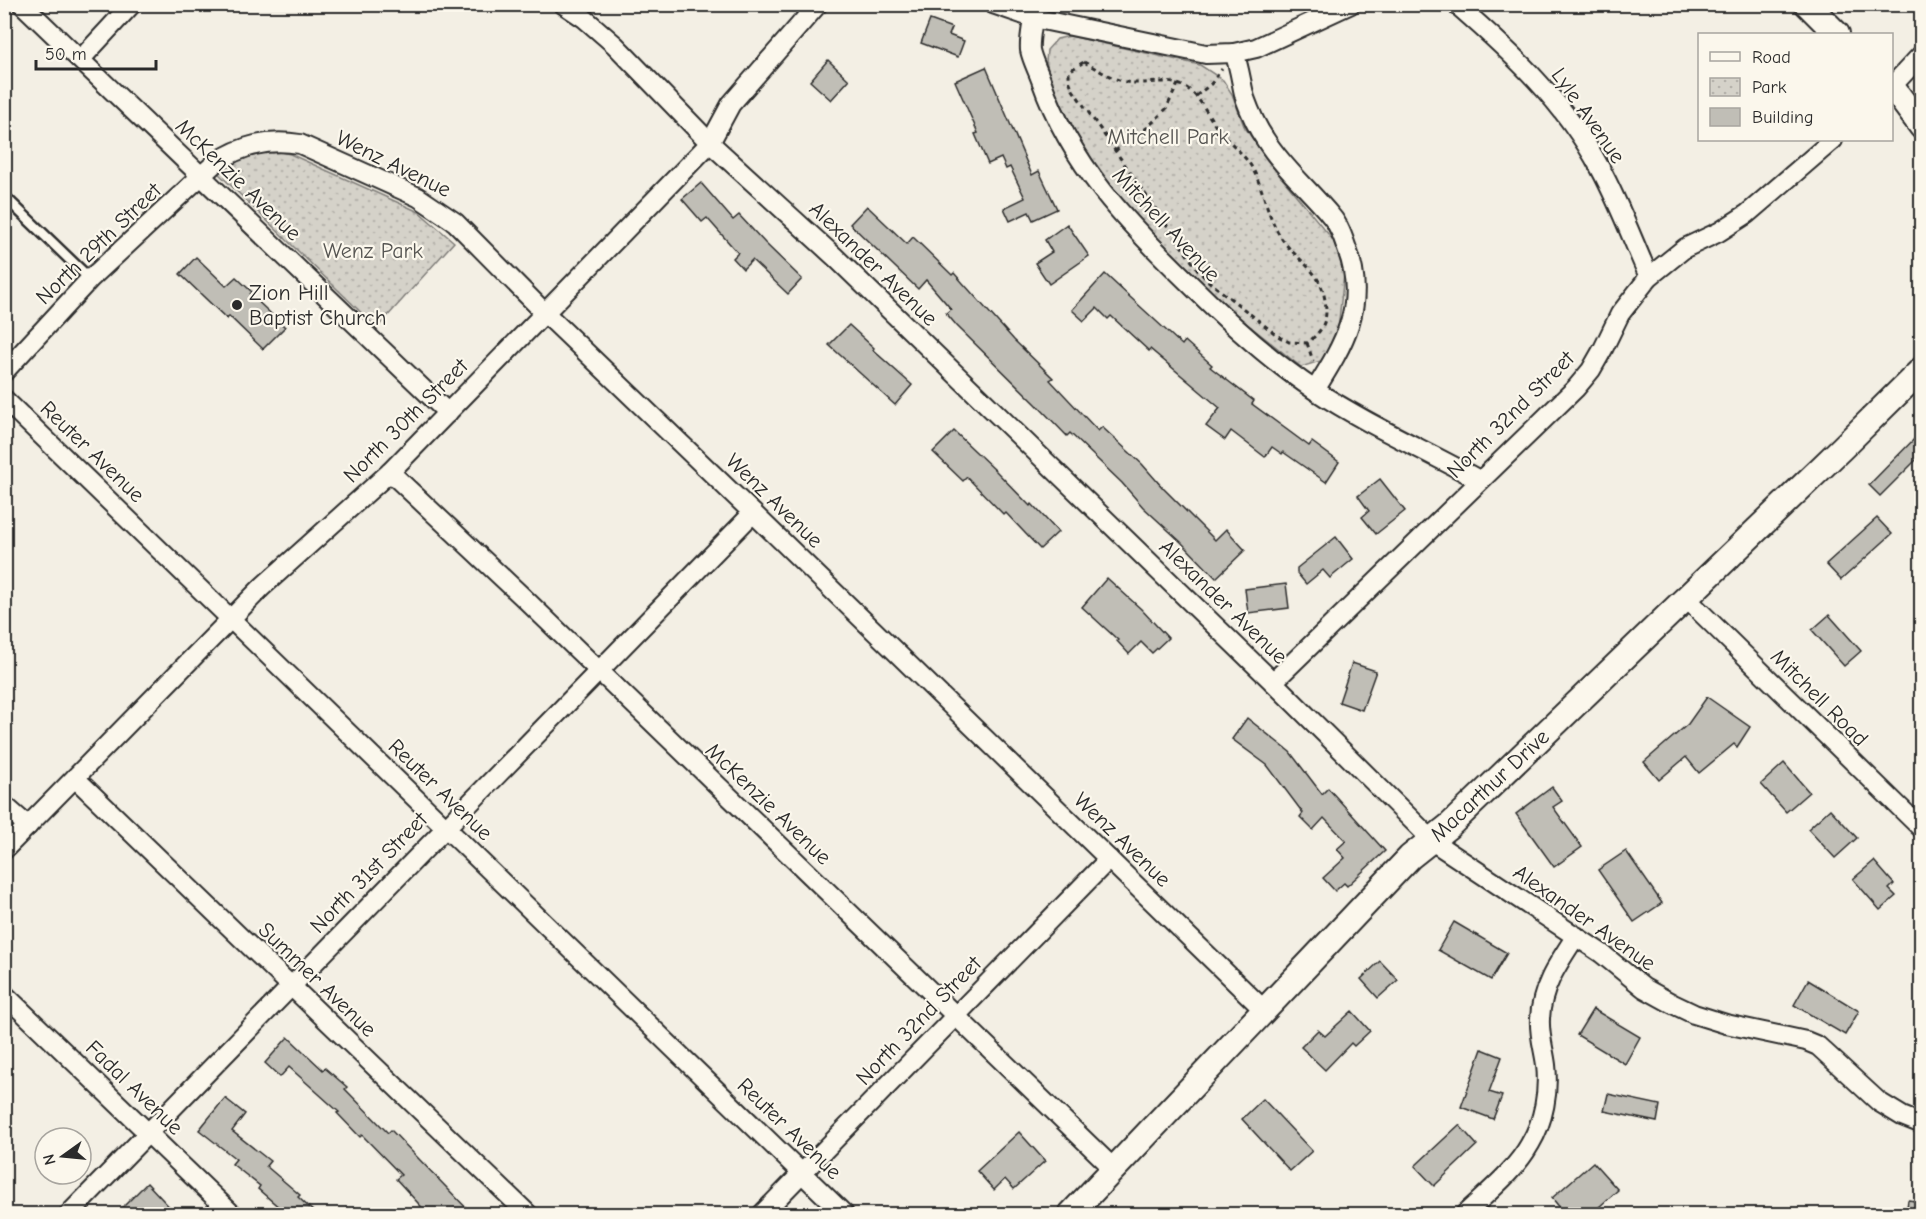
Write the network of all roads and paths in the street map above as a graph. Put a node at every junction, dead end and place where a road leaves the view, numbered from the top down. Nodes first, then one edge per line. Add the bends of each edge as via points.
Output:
1 (22, 4) edge
2 (132, 4) edge
3 (563, 4) edge
4 (818, 4) edge
5 (993, 4) edge
6 (1351, 4) edge
7 (1456, 4) edge
8 (1807, 4) edge
9 (1033, 18) junction
10 (1836, 33) edge
11 (1234, 53) junction
12 (1922, 54) edge
13 (81, 59) junction
14 (1178, 84) junction
15 (1893, 86) edge
16 (1893, 87) edge
17 (1893, 88) edge
18 (1196, 96) junction
19 (1922, 100) edge
20 (1922, 127) edge
21 (1832, 141) edge
22 (710, 143) junction
23 (1115, 151) junction
24 (201, 176) junction
25 (4, 196) edge
26 (1649, 277) junction
27 (90, 279) junction
28 (545, 313) junction
29 (1922, 369) edge
30 (4, 372) edge
31 (1315, 390) junction
32 (4, 399) edge
33 (448, 413) junction
34 (390, 472) junction
35 (1479, 480) junction
36 (753, 513) junction
37 (1686, 598) junction
38 (231, 619) junction
39 (598, 670) junction
40 (1273, 682) junction
41 (75, 778) junction
42 (4, 805) edge
43 (28, 826) junction
44 (446, 827) junction
45 (1922, 829) edge
46 (1432, 840) junction
47 (4, 850) edge
48 (1109, 859) junction
49 (1576, 936) junction
50 (291, 986) junction
51 (4, 994) edge
52 (1264, 1010) junction
53 (955, 1017) junction
54 (1922, 1124) edge
55 (148, 1133) junction
56 (1114, 1169) junction
57 (802, 1173) junction
58 (69, 1215) edge
59 (232, 1215) edge
60 (528, 1215) edge
61 (762, 1215) edge
62 (844, 1215) edge
63 (1071, 1215) edge
64 (1465, 1215) edge

1 - 13 street, McKenzie Avenue
2 - 13 street
3 - 22 street, Alexander Avenue via 615,45
4 - 22 street, North 30th Street via 731,104
5 - 9 street
6 - 11 street via 1256,48
7 - 26 street, Lyle Avenue via 1534,76 1573,125 1600,169
8 - 10 main road
9 - 11 street via 1206,54
9 - 31 street, Mitchell Avenue via 1030,50 1047,98 1099,189 1143,239 1217,310 1272,359
11 - 18 path
11 - 31 street via 1245,96 1265,140 1332,217 1352,261 1352,318 1345,339
12 - 15 street
13 - 24 street, McKenzie Avenue
14 - 18 path
14 - 23 path via 1166,109
14 - 23 path via 1123,82 1084,63 1069,71 1073,90
16 - 19 main road
17 - 20 main road
18 - 23 path via 1216,128 1250,163 1278,234 1317,275 1326,312 1323,327 1307,343 1289,342 1278,336 1207,280
21 - 26 street, North 32nd Street via 1748,214 1685,248
22 - 28 street, North 30th Street
22 - 40 street, Alexander Avenue via 835,257
24 - 27 street, North 29th Street
24 - 28 street, Wenz Avenue via 230,153 247,146 283,141 300,144 439,209
24 - 33 street, McKenzie Avenue
25 - 27 lane
26 - 35 street, North 32nd Street via 1620,314 1591,370 1576,388
27 - 30 street, North 29th Street
28 - 33 street, North 30th Street
28 - 36 street, Wenz Avenue
29 - 37 main road, Macarthur Drive
31 - 35 street, Mitchell Avenue via 1365,421
32 - 38 street, Reuter Avenue
33 - 34 street, North 30th Street
34 - 38 street, North 30th Street
34 - 39 street, McKenzie Avenue
35 - 40 street, North 32nd Street
36 - 39 street, North 31st Street
36 - 48 street, Wenz Avenue
37 - 45 street, Mitchell Road
37 - 46 main road, Macarthur Drive
38 - 41 street, North 30th Street
38 - 44 street, Reuter Avenue
39 - 44 street, North 31st Street
39 - 53 street, McKenzie Avenue
40 - 46 street, Alexander Avenue
41 - 43 street, North 30th Street
41 - 50 street, Summer Avenue
42 - 43 street
43 - 47 street, North 30th Street
44 - 50 street, North 31st Street
44 - 57 street, Reuter Avenue
46 - 49 street, Alexander Avenue
46 - 52 main road, Macarthur Drive via 1410,856
48 - 52 street, Wenz Avenue
48 - 53 street, North 32nd Street
49 - 54 street, Alexander Avenue via 1644,988 1694,1014 1818,1046 1879,1102
49 - 64 street via 1552,973 1542,1003 1540,1020 1547,1077 1540,1123 1520,1160
50 - 55 street, North 31st Street
50 - 60 street, Summer Avenue
51 - 55 street, Fadal Avenue
52 - 56 main road, Macarthur Drive
53 - 56 street, McKenzie Avenue
53 - 57 street, North 32nd Street
55 - 58 street, North 31st Street
55 - 59 street, Fadal Avenue
56 - 63 main road, Macarthur Drive
57 - 61 street, North 32nd Street
57 - 62 street, Reuter Avenue

